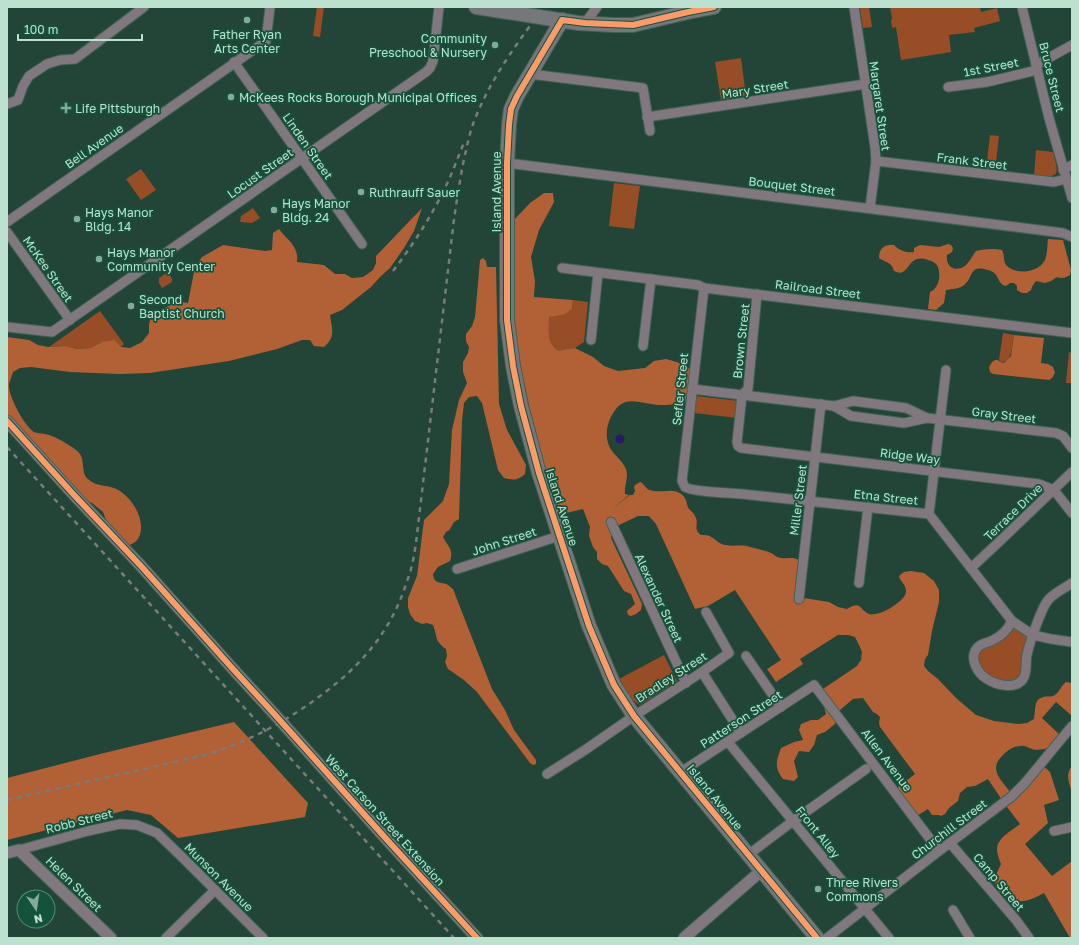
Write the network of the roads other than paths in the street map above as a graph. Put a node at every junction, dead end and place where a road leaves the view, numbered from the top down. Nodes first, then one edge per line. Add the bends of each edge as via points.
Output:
1 (144, 7) edge
2 (270, 7) edge
3 (439, 7) edge
4 (476, 7) edge
5 (597, 7) edge
6 (714, 7) edge
7 (854, 7) edge
8 (1022, 7) edge
9 (562, 20) junction
10 (585, 23) junction
11 (1072, 45) edge
12 (234, 62) junction
13 (1037, 67) junction
14 (530, 74) junction
15 (866, 84) junction
16 (948, 87) dead end
17 (7, 104) edge
18 (647, 117) junction
19 (650, 131) dead end
20 (302, 158) junction
21 (876, 161) junction
22 (507, 163) junction
23 (1072, 165) edge
24 (1063, 170) junction
25 (1066, 179) junction
26 (1072, 198) edge
27 (870, 208) junction
28 (7, 222) edge
29 (7, 232) edge
30 (1072, 237) edge
31 (362, 244) dead end
32 (562, 268) dead end
33 (598, 273) junction
34 (651, 279) junction
35 (704, 288) junction
36 (757, 294) junction
37 (70, 320) junction
38 (7, 327) edge
39 (1072, 333) edge
40 (590, 340) dead end
41 (643, 346) dead end
42 (946, 370) dead end
43 (692, 389) junction
44 (745, 392) junction
45 (821, 404) junction
46 (834, 406) junction
47 (927, 418) junction
48 (940, 419) junction
49 (7, 421) edge
50 (737, 442) joint
51 (1072, 448) edge
52 (815, 457) junction
53 (934, 471) junction
54 (1072, 472) edge
55 (690, 489) joint
56 (1054, 490) junction
57 (810, 501) junction
58 (868, 507) junction
59 (1072, 513) edge
60 (929, 514) junction
61 (611, 522) dead end
62 (559, 536) junction
63 (971, 568) junction
64 (457, 569) dead end
65 (859, 583) dead end
66 (1072, 583) edge
67 (799, 599) dead end
68 (706, 612) dead end
69 (1012, 621) junction
70 (1033, 635) junction
71 (1072, 642) edge
72 (746, 656) dead end
73 (702, 672) junction
74 (686, 683) junction
75 (814, 685) joint
76 (781, 707) junction
77 (634, 716) junction
78 (1072, 726) edge
79 (741, 733) junction
80 (728, 742) junction
81 (866, 769) dead end
82 (681, 772) junction
83 (547, 774) dead end
84 (793, 821) junction
85 (1072, 826) edge
86 (1054, 831) dead end
87 (157, 833) joint
88 (950, 843) junction
89 (19, 850) junction
90 (939, 851) junction
91 (7, 852) edge
92 (748, 855) junction
93 (761, 871) junction
94 (215, 890) junction
95 (865, 909) junction
96 (953, 910) dead end
97 (111, 938) edge
98 (166, 938) edge
99 (263, 938) edge
100 (477, 938) edge
101 (684, 938) edge
102 (817, 938) edge
103 (827, 938) edge
104 (889, 938) edge
105 (970, 938) edge
106 (1029, 938) edge

1 - 17 street via 75,59 47,64 29,76 18,100
2 - 12 street, Bell Avenue via 266,40
3 - 20 street, Locust Street via 430,68
4 - 9 main road
5 - 10 street
6 - 10 main road via 633,25
7 - 15 street, Margaret Street
8 - 13 street, Bruce Street
9 - 10 main road
9 - 14 main road, Island Avenue
11 - 13 street, 1st Street
12 - 20 street, Linden Street
12 - 28 street, Bell Avenue
13 - 16 street, 1st Street via 987,82
13 - 24 street, Bruce Street
14 - 18 street via 643,88
14 - 22 main road, Island Avenue via 511,109
15 - 18 street, Mary Street
15 - 21 street, Margaret Street
18 - 19 street
20 - 31 street, Linden Street
20 - 37 street, Locust Street
21 - 25 street, Frank Street via 1054,182
21 - 27 street, Margaret Street
22 - 27 street, Bouquet Street
22 - 62 main road, Island Avenue via 507,320 513,366 522,413
23 - 24 street
24 - 25 street, Bruce Street
25 - 26 street, Bruce Street
27 - 30 street, Bouquet Street via 1064,233
29 - 37 street, McKee Street
32 - 33 street, Railroad Street
33 - 34 street, Railroad Street
33 - 40 street
34 - 35 street, Railroad Street
34 - 41 street
35 - 36 street, Railroad Street
35 - 43 street, Sefler Street
36 - 39 street, Railroad Street
36 - 44 street, Brown Street
37 - 38 street, Locust Street via 52,332
42 - 48 street
43 - 44 street, Gray Street
43 - 55 street, Sefler Street via 682,481 684,486
44 - 45 street, Gray Street
44 - 50 street, Brown Street
45 - 46 street, Gray Street
45 - 52 street, Miller Street
46 - 47 street, Gray Street via 853,401 906,408
46 - 47 street, Gray Street via 852,416 904,423
47 - 48 street, Gray Street
48 - 51 street, Gray Street via 1056,433 1063,436
48 - 53 street
49 - 100 street, West Carson Street Extension
50 - 52 street, Ridge Way via 741,448
52 - 53 street, Ridge Way
52 - 57 street, Miller Street
53 - 56 street, Ridge Way via 1039,484
53 - 60 street
54 - 56 street, Terrace Drive
55 - 57 street, Etna Street
56 - 59 street
56 - 63 street, Terrace Drive
57 - 58 street, Etna Street
57 - 67 street, Miller Street
58 - 60 street, Etna Street
58 - 65 street
60 - 63 street, Etna Street
61 - 74 street, Alexander Street
62 - 64 street, John Street
62 - 77 main road, Island Avenue via 589,626 611,680
63 - 69 street, Etna Street
66 - 70 street via 1049,599
68 - 73 street, Bradley Street via 729,653
69 - 70 street, Etna Street
69 - 70 street via 998,637 976,648 975,665 985,678 1003,685 1020,682 1026,674 1027,656
70 - 71 street, Etna Street
72 - 76 street
73 - 74 street, Bradley Street
73 - 79 street
74 - 77 street, Bradley Street
75 - 76 street, Patterson Street
75 - 90 street, Allen Avenue
76 - 79 street, Patterson Street
77 - 82 main road, Island Avenue
77 - 83 street, Bradley Street
78 - 88 street, Churchill Street via 1011,797
79 - 80 street, Patterson Street
80 - 82 street, Patterson Street
80 - 84 street, Front Alley
81 - 84 street
82 - 92 main road, Island Avenue
84 - 92 street
84 - 95 street, Front Alley
85 - 86 street
87 - 89 street, Robb Street via 137,826 120,824
87 - 94 street, Munson Avenue
88 - 90 street, Churchill Street
88 - 106 street, Camp Street
89 - 91 street, Robb Street
89 - 97 street, Helen Street
90 - 95 street, Churchill Street
92 - 93 main road, Island Avenue
93 - 101 street
93 - 102 main road, Island Avenue
94 - 98 street
94 - 99 street, Munson Avenue
95 - 103 street, Churchill Street
95 - 104 street, Front Alley
96 - 105 street

